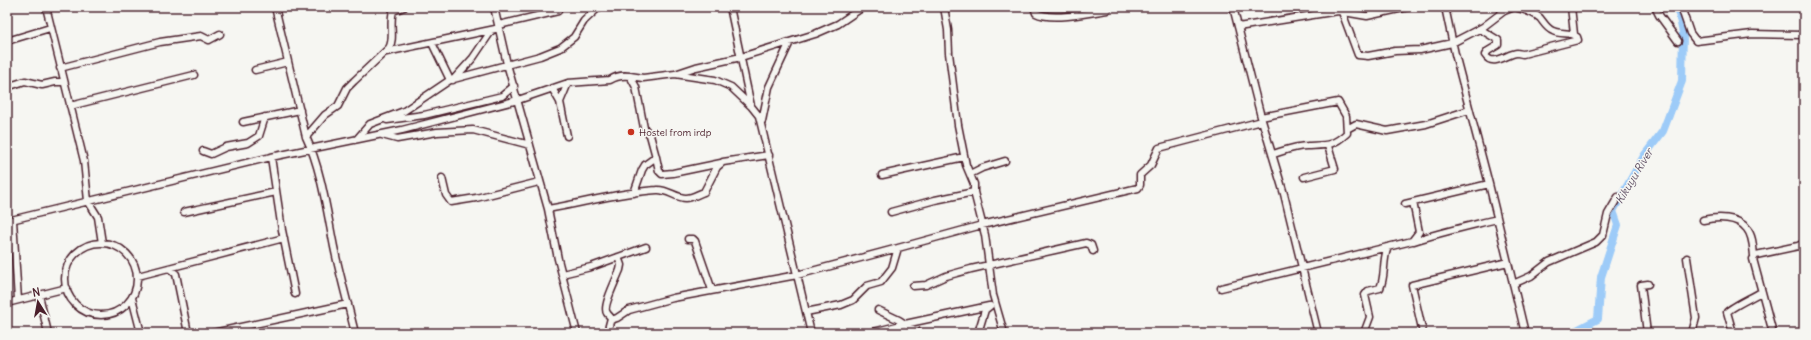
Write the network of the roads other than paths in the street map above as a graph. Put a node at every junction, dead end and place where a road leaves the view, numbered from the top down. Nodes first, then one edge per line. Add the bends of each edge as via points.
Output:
1 (46, 7) edge
2 (275, 7) edge
3 (404, 7) edge
4 (494, 7) edge
5 (599, 7) edge
6 (730, 7) edge
7 (863, 7) edge
8 (944, 7) edge
9 (1034, 7) edge
10 (1233, 7) edge
11 (1408, 7) edge
12 (1445, 7) edge
13 (1514, 7) edge
14 (1571, 7) edge
15 (1655, 7) edge
16 (1681, 7) edge
17 (1107, 10) dead end
18 (558, 11) dead end
19 (1342, 12) junction
20 (499, 26) junction
21 (1238, 27) junction
22 (50, 28) junction
23 (1480, 29) junction
24 (492, 30) junction
25 (220, 34) dead end
26 (1574, 34) junction
27 (1804, 35) edge
28 (7, 41) edge
29 (1678, 41) dead end
30 (790, 42) junction
31 (432, 43) junction
32 (1452, 43) junction
33 (385, 52) junction
34 (741, 57) junction
35 (288, 62) junction
36 (507, 64) junction
37 (60, 68) junction
38 (255, 70) dead end
39 (675, 74) junction
40 (194, 75) dead end
41 (630, 76) junction
42 (452, 80) junction
43 (64, 82) junction
44 (568, 83) junction
45 (514, 86) junction
46 (7, 87) edge
47 (552, 88) junction
48 (518, 100) junction
49 (560, 102) junction
50 (70, 106) junction
51 (751, 106) junction
52 (300, 110) junction
53 (1469, 110) junction
54 (265, 117) junction
55 (1262, 119) junction
56 (243, 122) dead end
57 (375, 122) junction
58 (762, 127) junction
59 (1347, 129) junction
60 (380, 134) junction
61 (567, 136) dead end
62 (306, 137) junction
63 (357, 139) junction
64 (530, 145) junction
65 (1328, 146) junction
66 (311, 148) junction
67 (203, 151) dead end
68 (1273, 154) junction
69 (768, 155) junction
70 (271, 157) junction
71 (656, 157) junction
72 (964, 157) junction
73 (1005, 161) dead end
74 (723, 162) junction
75 (970, 174) junction
76 (882, 175) dead end
77 (1304, 177) dead end
78 (442, 178) dead end
79 (539, 182) junction
80 (1489, 184) junction
81 (276, 192) junction
82 (974, 192) junction
83 (634, 193) junction
84 (1618, 197) dead end
85 (88, 201) junction
86 (1413, 202) junction
87 (1405, 204) dead end
88 (548, 209) junction
89 (184, 212) dead end
90 (891, 212) dead end
91 (1497, 219) junction
92 (1703, 220) dead end
93 (10, 221) edge
94 (982, 225) junction
95 (284, 238) junction
96 (688, 239) dead end
97 (1412, 241) junction
98 (102, 243) junction
99 (1804, 243) edge
100 (646, 247) dead end
101 (1388, 247) junction
102 (898, 248) junction
103 (1093, 252) dead end
104 (1754, 256) junction
105 (618, 257) junction
106 (1687, 258) dead end
107 (1508, 262) junction
108 (989, 266) junction
109 (178, 267) junction
110 (170, 268) junction
111 (1301, 268) junction
112 (176, 274) junction
113 (562, 274) junction
114 (796, 275) junction
115 (138, 276) junction
116 (1513, 284) junction
117 (1648, 284) dead end
118 (913, 286) dead end
119 (67, 288) junction
120 (1221, 288) dead end
121 (712, 290) junction
122 (1762, 292) junction
123 (39, 294) junction
124 (294, 294) dead end
125 (132, 298) junction
126 (18, 300) junction
127 (7, 303) edge
128 (996, 303) junction
129 (348, 304) junction
130 (989, 306) junction
131 (878, 310) dead end
132 (806, 312) junction
133 (611, 320) junction
134 (905, 324) junction
135 (227, 330) junction
136 (48, 333) edge
137 (141, 333) edge
138 (188, 333) edge
139 (214, 333) edge
140 (248, 333) edge
141 (355, 333) edge
142 (577, 333) edge
143 (607, 333) edge
144 (811, 333) edge
145 (869, 333) edge
146 (918, 333) edge
147 (978, 333) edge
148 (1004, 333) edge
149 (1318, 333) edge
150 (1364, 333) edge
151 (1423, 333) edge
152 (1525, 333) edge
153 (1647, 333) edge
154 (1692, 333) edge
155 (1733, 333) edge
156 (1773, 333) edge

1 - 22 street
2 - 35 street
3 - 33 street via 393,11 390,24 392,44
4 - 20 street
5 - 36 street via 584,21 574,37 560,48
6 - 34 street
7 - 30 street via 838,24
8 - 72 street via 954,102
9 - 17 street via 1036,13 1048,17
10 - 21 street
11 - 19 street via 1367,16
12 - 32 street
13 - 23 street via 1504,11
13 - 26 street via 1537,16 1554,32
14 - 26 street
15 - 29 street
16 - 27 street via 1690,33 1696,41 1752,34
18 - 20 street
19 - 21 street
19 - 32 street via 1358,54 1368,56 1420,50
20 - 24 street
20 - 36 street
21 - 55 street
22 - 28 street
22 - 37 street
23 - 26 street via 1498,40 1498,45 1485,55 1492,60 1576,42 1578,37
23 - 32 street
24 - 31 street
24 - 42 street via 473,58
25 - 37 street via 209,40 201,36 160,42
30 - 34 street
30 - 58 street via 769,87
31 - 33 street
31 - 42 street
32 - 53 street
33 - 62 street via 347,88 338,106 325,115
34 - 39 street
34 - 51 street
35 - 38 street
35 - 52 street
36 - 42 street
36 - 45 street
37 - 43 street
39 - 41 street via 643,78
39 - 51 street via 715,80 731,87
40 - 50 street
41 - 44 street
41 - 71 street via 636,87 644,128 650,135
42 - 57 street via 404,111
43 - 46 street via 42,85 24,81
43 - 50 street
44 - 47 street
44 - 49 street
45 - 48 street
45 - 57 street via 502,96 424,115
47 - 48 street
47 - 49 street
48 - 60 street
48 - 64 street
49 - 61 street
50 - 85 street via 84,161
51 - 58 street via 760,116
52 - 54 street
52 - 62 street
53 - 59 street via 1426,124 1387,131 1356,124
53 - 80 street
54 - 56 street
54 - 67 street via 259,136 248,143 226,147 211,154
55 - 59 street via 1338,102 1346,116
55 - 68 street
55 - 94 street via 1159,148 1151,165 1140,175 1138,188
57 - 63 street
58 - 69 street
59 - 65 street via 1347,134
60 - 63 street
60 - 64 street via 397,139 437,132 473,130
62 - 66 street
63 - 66 street
64 - 79 street
65 - 68 street via 1306,146
65 - 77 street via 1334,169
66 - 70 street
66 - 129 street
68 - 111 street
69 - 74 street
69 - 114 street
70 - 81 street
70 - 85 street
71 - 74 street via 662,174
71 - 83 street via 645,165
72 - 75 street
72 - 76 street
73 - 75 street
74 - 83 street via 717,167 704,192 691,197 682,198 658,190
75 - 82 street
78 - 79 street via 446,196 451,202
79 - 88 street
80 - 86 street
80 - 91 street
81 - 89 street
81 - 95 street
82 - 90 street
82 - 94 street
83 - 88 street
84 - 116 street via 1608,214 1603,235 1596,242 1549,262 1531,276
85 - 93 street
85 - 98 street via 98,217
86 - 87 street
86 - 97 street via 1419,232
88 - 113 street
91 - 97 street
91 - 107 street
92 - 104 street via 1729,218 1744,225 1751,236
93 - 126 street
94 - 102 street
94 - 108 street
95 - 109 street
95 - 124 street
96 - 121 street via 695,241
97 - 101 street
98 - 115 street via 117,246 129,256
98 - 119 street via 88,245 75,254 67,266
99 - 104 street
100 - 105 street
101 - 111 street
101 - 150 street via 1384,279 1380,288 1368,291 1365,296 1370,317
102 - 114 street
102 - 132 street via 892,268 881,282 867,286 853,300 841,305
103 - 108 street via 1091,245 1086,243
104 - 122 street via 1753,261
105 - 113 street
105 - 133 street via 620,270 606,309
106 - 154 street via 1696,318
107 - 116 street
107 - 151 street via 1412,285
108 - 118 street via 946,276 926,285
108 - 128 street
109 - 110 street
109 - 112 street
110 - 112 street
110 - 115 street
111 - 120 street
111 - 149 street
112 - 138 street
113 - 142 street
114 - 121 street
114 - 132 street
115 - 125 street
116 - 152 street
117 - 153 street via 1641,285
119 - 123 street
119 - 125 street via 69,296 79,307 92,314 107,314 121,309
121 - 133 street via 629,310
122 - 155 street via 1731,307 1727,312
122 - 156 street
123 - 126 street
123 - 136 street
125 - 137 street
126 - 127 street
128 - 130 street
128 - 148 street
129 - 135 street
129 - 141 street
130 - 134 street
130 - 147 street via 985,310
131 - 134 street
132 - 144 street
133 - 143 street
134 - 145 street
134 - 146 street
135 - 139 street
135 - 140 street

